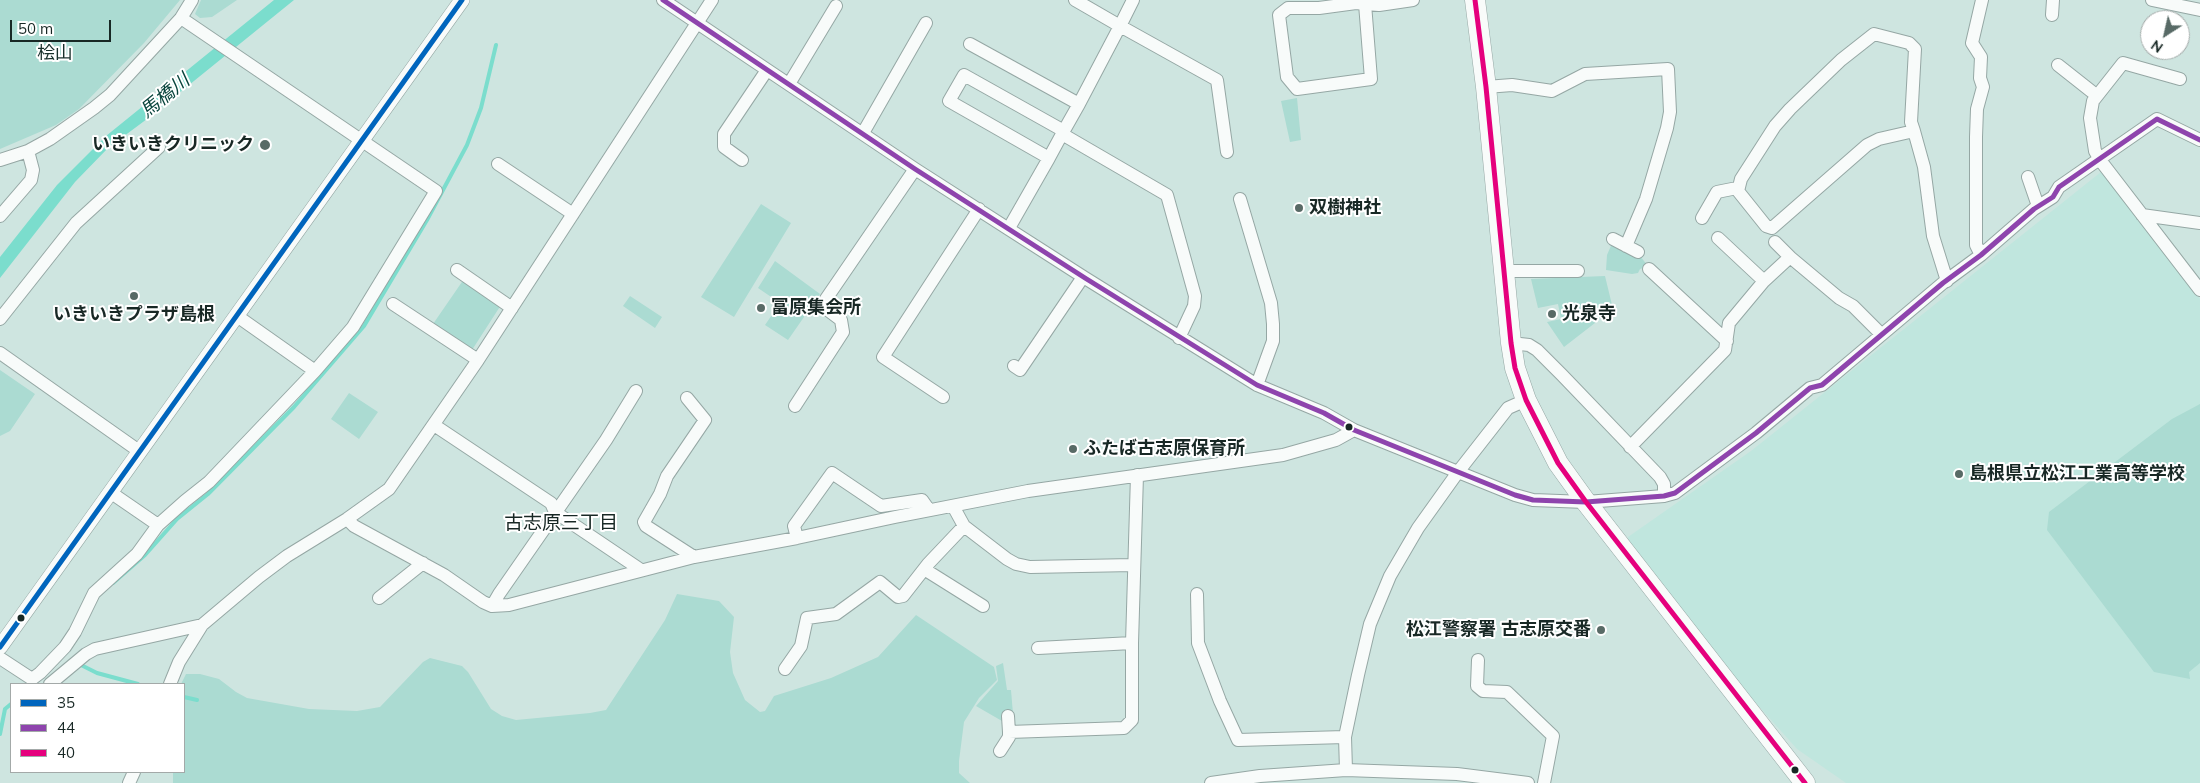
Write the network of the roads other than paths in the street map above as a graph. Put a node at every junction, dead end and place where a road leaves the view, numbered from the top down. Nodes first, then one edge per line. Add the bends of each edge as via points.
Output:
1 (192, 0) edge
2 (462, 0) edge
3 (663, 0) edge
4 (712, 0) edge
5 (1075, 0) edge
6 (1132, 0) edge
7 (1413, 0) edge
8 (1475, 0) edge
9 (1982, 0) edge
10 (2053, 0) edge
11 (2152, 0) edge
12 (2175, 2) edge
13 (1366, 4) junction
14 (836, 6) dead end
15 (2200, 10) edge
16 (2052, 14) dead end
17 (181, 18) junction
18 (926, 23) dead end
19 (697, 24) junction
20 (1120, 26) junction
21 (970, 44) dead end
22 (2058, 65) dead end
23 (767, 70) junction
24 (2180, 79) dead end
25 (789, 84) junction
26 (1486, 87) junction
27 (2096, 95) junction
28 (1078, 104) junction
29 (1914, 131) junction
30 (1063, 133) junction
31 (863, 134) junction
32 (362, 140) junction
33 (2200, 140) edge
34 (159, 147) dead end
35 (28, 151) junction
36 (1227, 152) dead end
37 (1049, 158) junction
38 (0, 160) edge
39 (742, 160) dead end
40 (2100, 160) junction
41 (498, 164) dead end
42 (915, 169) junction
43 (2028, 177) dead end
44 (1737, 188) junction
45 (1240, 199) dead end
46 (2038, 206) junction
47 (979, 208) junction
48 (573, 214) junction
49 (2142, 215) junction
50 (0, 216) edge
51 (1702, 218) dead end
52 (2200, 223) edge
53 (1009, 228) junction
54 (1718, 238) dead end
55 (1613, 239) dead end
56 (1775, 242) dead end
57 (1626, 246) junction
58 (1638, 252) dead end
59 (1981, 255) junction
60 (1790, 257) junction
61 (1649, 269) dead end
62 (457, 270) dead end
63 (1503, 271) junction
64 (1578, 271) dead end
65 (1082, 277) junction
66 (1764, 281) junction
67 (1947, 281) junction
68 (2200, 290) edge
69 (393, 304) dead end
70 (512, 308) junction
71 (237, 316) junction
72 (0, 319) edge
73 (1881, 334) junction
74 (1179, 338) junction
75 (1727, 341) junction
76 (1511, 343) junction
77 (0, 353) edge
78 (478, 360) junction
79 (1014, 366) dead end
80 (315, 371) junction
81 (1257, 385) junction
82 (636, 392) dead end
83 (943, 397) dead end
84 (687, 398) dead end
85 (1526, 400) junction
86 (794, 406) dead end
87 (434, 424) junction
88 (1354, 430) junction
89 (1630, 447) junction
90 (139, 451) junction
91 (1458, 472) junction
92 (1137, 475) junction
93 (110, 492) junction
94 (1664, 496) junction
95 (1586, 502) junction
96 (953, 506) junction
97 (929, 510) junction
98 (555, 512) junction
99 (347, 519) junction
100 (158, 525) junction
101 (964, 526) junction
102 (797, 538) junction
103 (694, 557) junction
104 (423, 563) junction
105 (1133, 565) junction
106 (924, 569) junction
107 (641, 570) junction
108 (1197, 594) dead end
109 (379, 598) dead end
110 (492, 606) junction
111 (983, 606) dead end
112 (202, 625) junction
113 (1132, 642) junction
114 (0, 647) edge
115 (1038, 648) dead end
116 (0, 658) edge
117 (1478, 660) dead end
118 (785, 669) dead end
119 (35, 682) edge
120 (51, 683) edge
121 (170, 683) edge
122 (1008, 716) dead end
123 (1009, 732) junction
124 (1345, 737) junction
125 (1000, 751) dead end
126 (1346, 770) junction
127 (1211, 783) edge
128 (1528, 783) edge
129 (1544, 783) edge
130 (1805, 783) edge

1 - 17 street
2 - 32 street
3 - 19 street
4 - 19 street
5 - 20 street
6 - 20 street
7 - 13 street
8 - 26 highway
9 - 59 street via 1972,43 1980,57 1983,87 1977,109 1976,137 1976,245
10 - 16 street
11 - 12 street
12 - 15 street
13 - 13 street via 1288,8 1279,15 1287,77 1296,89 1371,79
14 - 25 street
17 - 32 street
17 - 35 street via 110,95 73,124
18 - 31 street
19 - 23 street
19 - 48 street
20 - 28 street
20 - 36 street via 1217,80
21 - 28 street
22 - 27 street
23 - 25 street
23 - 39 street via 724,134 724,147
24 - 27 street via 2123,62
25 - 31 street
26 - 57 street via 1512,85 1552,92 1586,74 1668,69 1670,112 1667,128 1646,199
26 - 63 highway
27 - 40 street via 2090,118 2095,151
28 - 30 street
29 - 44 street via 1867,145 1772,228 1766,226
29 - 44 street via 1910,113 1915,50 1910,43 1874,34 1841,60 1775,126
29 - 67 street via 1924,167 1933,236
30 - 37 street
30 - 37 street via 964,75 948,101
30 - 74 street via 1167,195 1194,296 1194,306
31 - 42 street
32 - 71 street
32 - 80 street via 436,191 353,327
33 - 40 street via 2157,120
34 - 72 street via 76,223
35 - 38 street
35 - 50 street via 34,170 31,180
37 - 53 street
40 - 46 street via 2059,187 2053,198
40 - 49 street
41 - 48 street
42 - 47 street
42 - 86 street via 826,299 829,311 841,320 843,332
43 - 46 street
44 - 51 street via 1717,192
45 - 81 street via 1272,303 1274,324 1273,341
46 - 59 street
47 - 53 street
47 - 83 street via 883,358
48 - 70 street
49 - 52 street
49 - 68 street
53 - 65 street
54 - 66 street
55 - 57 street
56 - 60 street
57 - 58 street
59 - 67 street
60 - 66 street
60 - 73 street via 1853,306
61 - 75 street
62 - 70 street
63 - 64 street
63 - 76 highway
65 - 74 street
65 - 79 street via 1020,370
66 - 75 street via 1729,323
67 - 73 street
69 - 78 street
70 - 78 street
71 - 80 street
71 - 90 street
73 - 94 street via 1822,385 1810,388 1675,493
74 - 81 street
75 - 89 street via 1725,350
76 - 85 highway
76 - 89 street via 1529,345 1537,350
77 - 90 street
78 - 87 street
80 - 100 street via 210,482
81 - 88 street via 1324,413
82 - 98 street
84 - 103 street via 705,420 667,476 644,522
85 - 91 street via 1508,408
85 - 95 highway via 1545,441
87 - 98 street via 551,504
87 - 99 street via 389,489
88 - 91 street
88 - 92 street via 1336,440 1283,456
89 - 94 street via 1660,477
90 - 93 street
91 - 95 street via 1533,500
91 - 124 street via 1400,556 1379,600 1364,648
92 - 96 street
92 - 105 street
93 - 100 street
93 - 114 street
94 - 95 street
95 - 130 highway
96 - 97 street
96 - 101 street
97 - 102 street
97 - 102 street via 922,500 881,506 832,473 794,526
98 - 107 street
98 - 110 street
99 - 104 street via 354,526
99 - 112 street via 259,576
100 - 119 street via 138,554 94,593 75,632
101 - 105 street via 1016,564 1030,567
101 - 106 street
102 - 103 street
103 - 107 street
104 - 109 street
104 - 110 street
105 - 113 street
106 - 111 street
106 - 118 street via 901,598 880,582 836,614 807,618 800,646
107 - 110 street via 509,605
108 - 124 street via 1198,643 1238,740
112 - 120 street via 95,649
112 - 121 street
113 - 115 street
113 - 123 street via 1132,720 1124,728
116 - 119 street
117 - 129 street via 1477,686 1483,690 1507,692 1553,736
122 - 123 street
123 - 125 street
124 - 126 street
126 - 127 street
126 - 128 street via 1458,774

